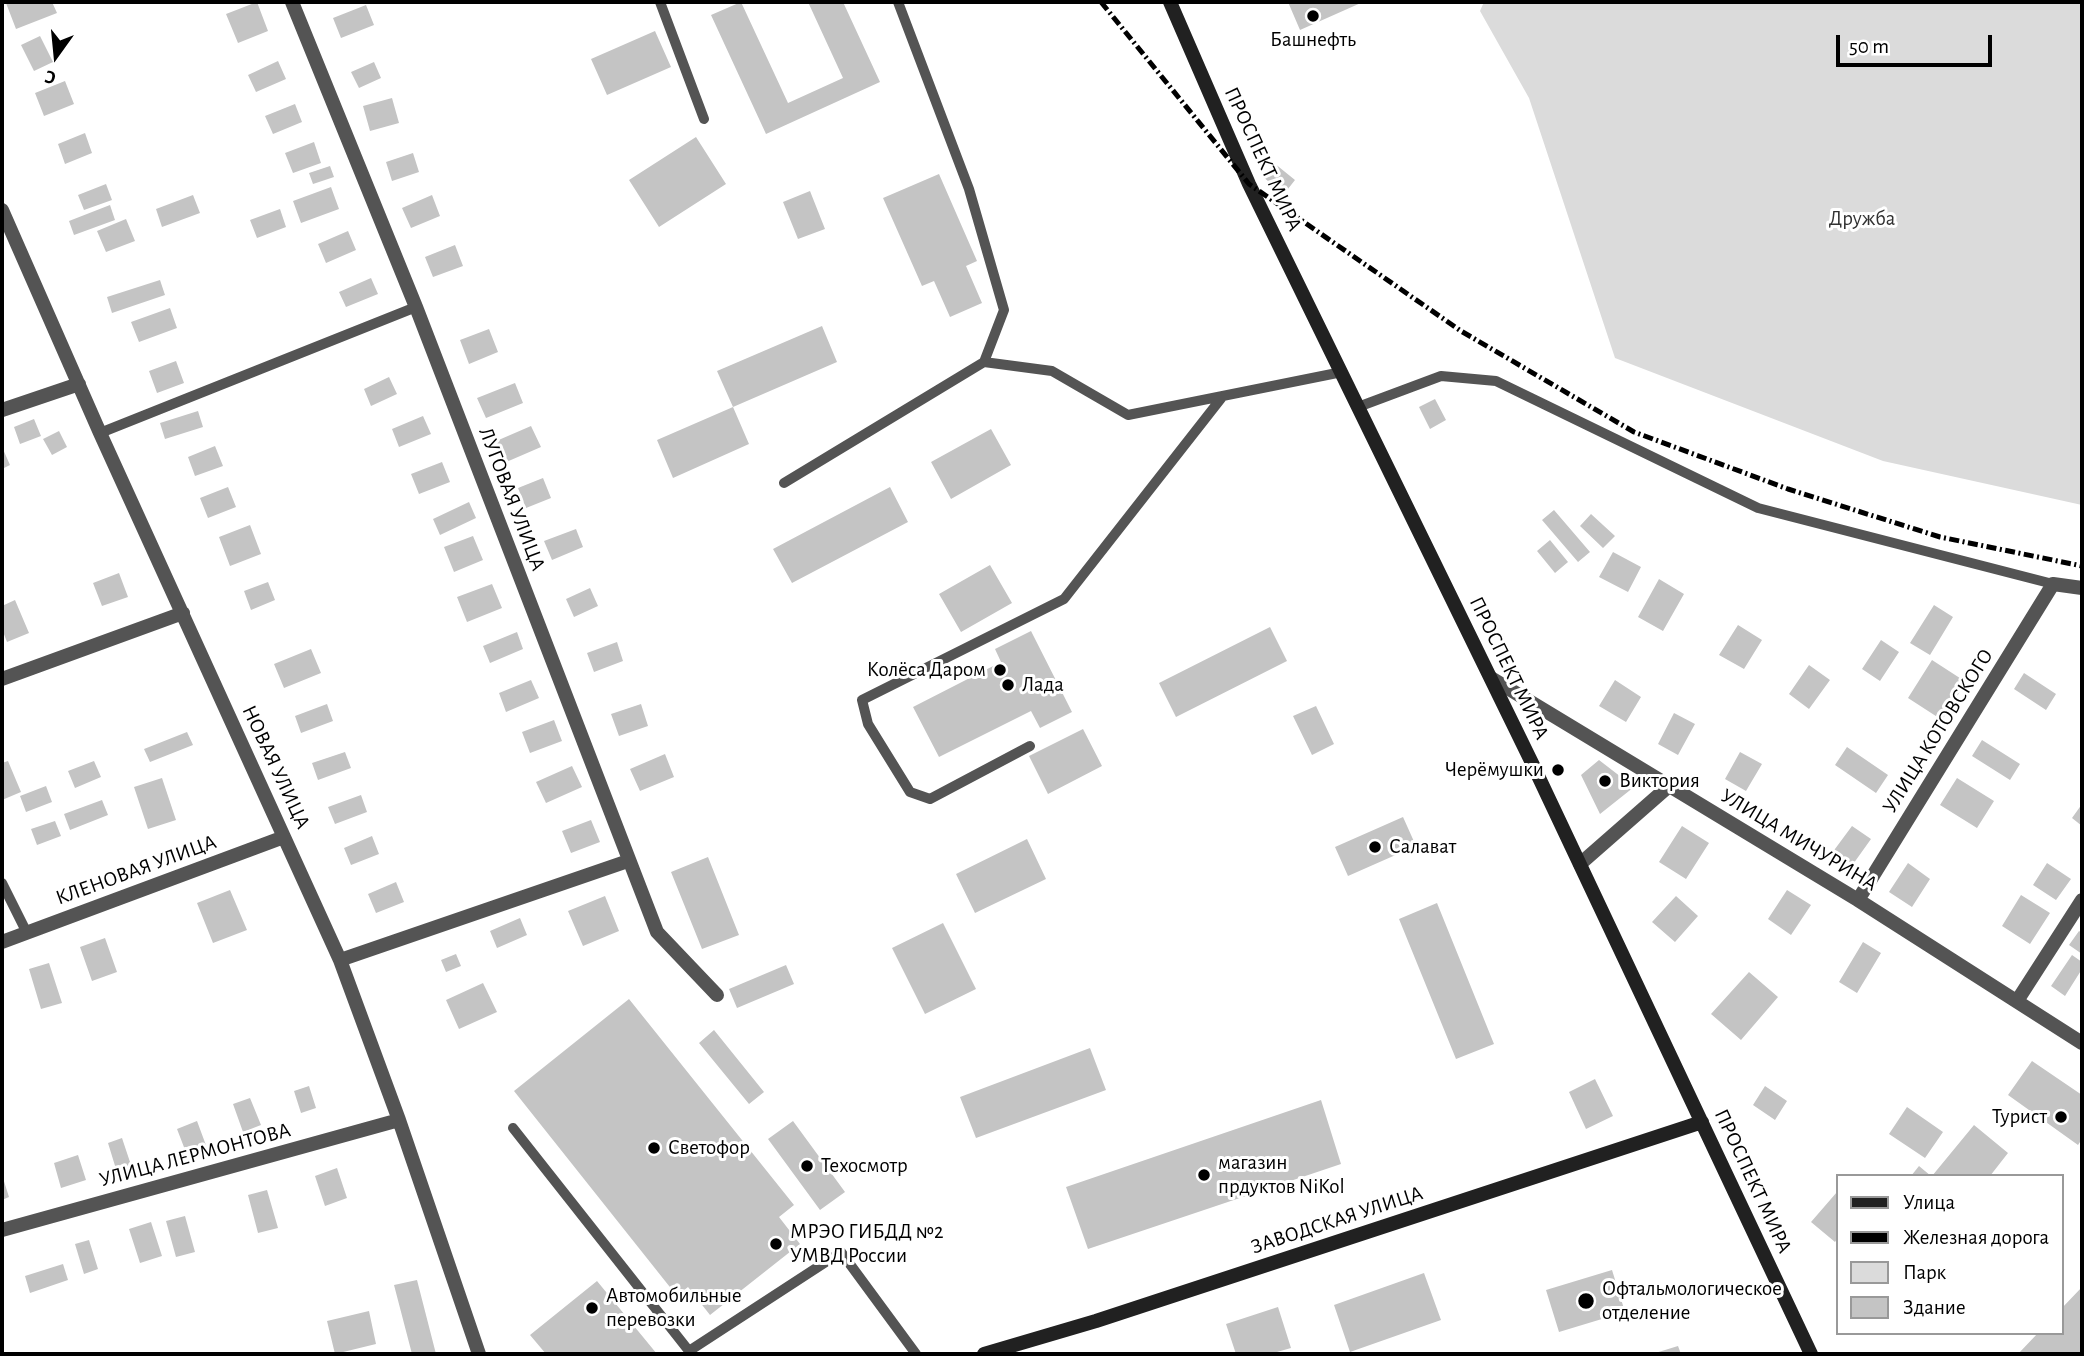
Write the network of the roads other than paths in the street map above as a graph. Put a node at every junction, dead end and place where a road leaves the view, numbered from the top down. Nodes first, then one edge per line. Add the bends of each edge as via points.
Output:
1 (292, 2) edge
2 (660, 2) edge
3 (898, 2) edge
4 (1170, 2) edge
5 (704, 119) dead end
6 (3, 219) edge
7 (416, 307) junction
8 (984, 362) junction
9 (1342, 372) junction
10 (79, 384) junction
11 (1223, 396) junction
12 (1358, 407) junction
13 (2, 410) edge
14 (100, 433) junction
15 (784, 483) dead end
16 (2053, 584) junction
17 (2082, 588) edge
18 (183, 613) junction
19 (1491, 678) junction
20 (2, 679) edge
21 (1031, 746) dead end
22 (1669, 786) junction
23 (284, 837) junction
24 (628, 861) junction
25 (1580, 864) junction
26 (2, 883) edge
27 (1858, 900) junction
28 (2082, 900) edge
29 (27, 933) junction
30 (2, 942) edge
31 (340, 960) junction
32 (717, 995) dead end
33 (2017, 1002) junction
34 (2082, 1043) edge
35 (399, 1120) junction
36 (1702, 1122) junction
37 (513, 1128) dead end
38 (2, 1230) edge
39 (480, 1354) edge
40 (916, 1354) edge
41 (984, 1354) edge
42 (1811, 1354) edge

1 - 7 street, ЛУГОВАЯ УЛИЦА
2 - 5 lane
3 - 8 lane via 969,189 1004,310
4 - 9 main road, ПРОСПЕКТ МИРА via 1249,184
6 - 10 street, НОВАЯ УЛИЦА
7 - 14 lane
7 - 24 street, ЛУГОВАЯ УЛИЦА
8 - 11 lane via 1052,371 1128,415
8 - 15 lane
9 - 11 lane
9 - 12 main road, ПРОСПЕКТ МИРА
10 - 13 street
10 - 14 street, НОВАЯ УЛИЦА
11 - 21 lane via 1064,599 862,700 867,724 910,792 930,799
12 - 16 lane via 1441,376 1496,381 1759,508
12 - 19 main road, ПРОСПЕКТ МИРА
14 - 18 street, НОВАЯ УЛИЦА
16 - 17 street
16 - 27 street, УЛИЦА КОТОВСКОГО
18 - 20 street
18 - 23 street, НОВАЯ УЛИЦА
19 - 22 street, УЛИЦА МИЧУРИНА
19 - 25 main road, ПРОСПЕКТ МИРА
22 - 25 street
22 - 27 street, УЛИЦА МИЧУРИНА
23 - 29 street, КЛЕНОВАЯ УЛИЦА
23 - 31 street, НОВАЯ УЛИЦА
24 - 31 street
24 - 32 street, ЛУГОВАЯ УЛИЦА via 657,932
25 - 36 main road, ПРОСПЕКТ МИРА
26 - 29 lane
27 - 33 street, УЛИЦА МИЧУРИНА
28 - 33 street
29 - 30 street, КЛЕНОВАЯ УЛИЦА
31 - 35 street, НОВАЯ УЛИЦА
33 - 34 street, УЛИЦА МИЧУРИНА
35 - 38 street, УЛИЦА ЛЕРМОНТОВА
35 - 39 street, НОВАЯ УЛИЦА
36 - 41 main road, ЗАВОДСКАЯ УЛИЦА
36 - 42 main road, ПРОСПЕКТ МИРА
37 - 40 lane via 689,1350 841,1252

